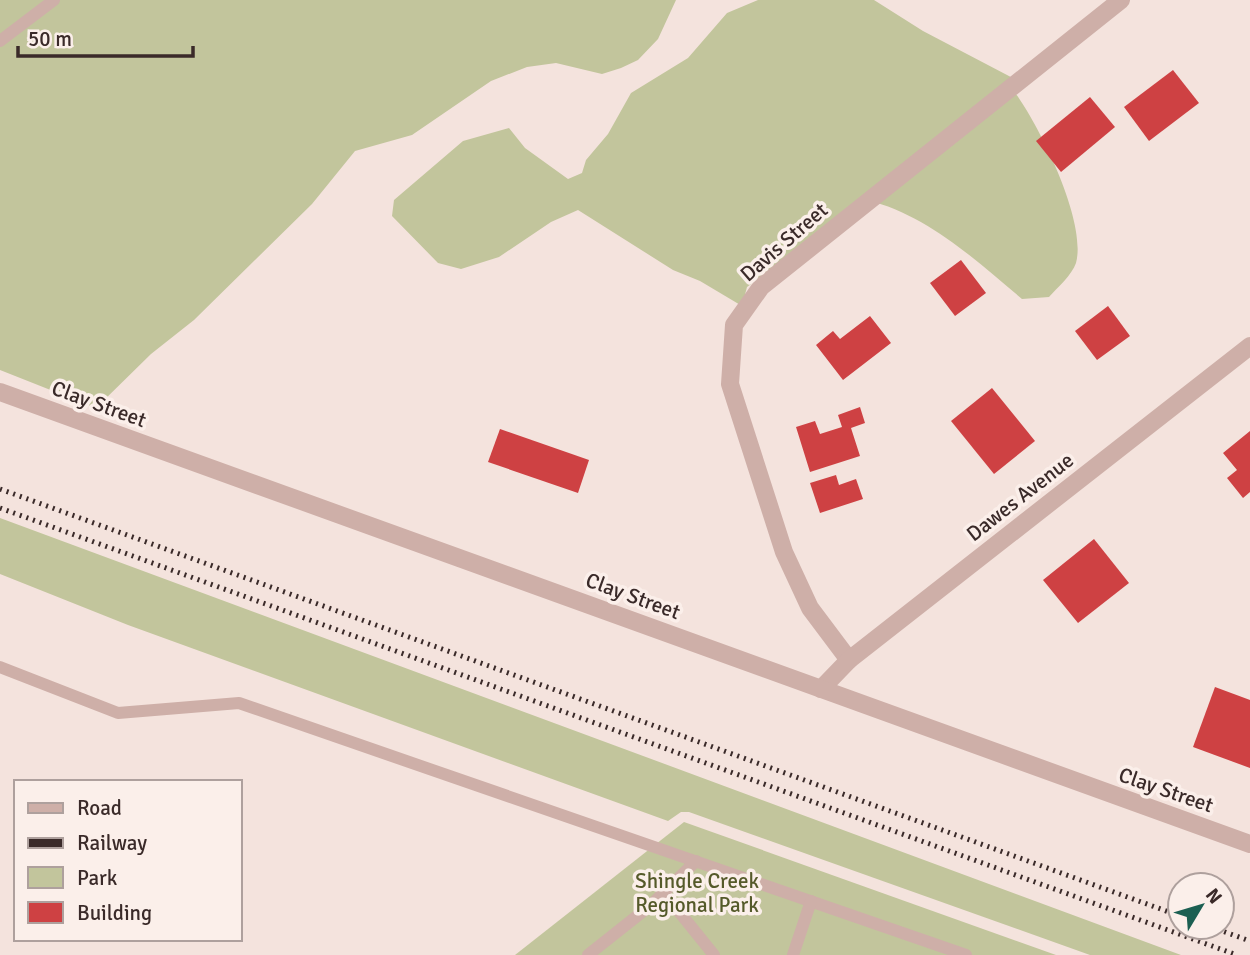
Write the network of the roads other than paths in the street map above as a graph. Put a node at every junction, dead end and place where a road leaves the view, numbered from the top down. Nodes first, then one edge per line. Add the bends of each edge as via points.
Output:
1 (54, 0) edge
2 (1121, 0) edge
3 (0, 41) edge
4 (1250, 346) edge
5 (0, 392) edge
6 (849, 660) junction
7 (0, 667) edge
8 (821, 689) junction
9 (1250, 844) edge
10 (696, 861) junction
11 (664, 893) junction
12 (811, 901) junction
13 (951, 953) edge
14 (588, 955) edge
15 (714, 955) edge
16 (793, 955) edge
17 (966, 955) edge

1 - 3 lane
2 - 6 street, Davis Street via 761,287 734,325 730,384 783,552 810,608
4 - 6 street, Dawes Avenue
5 - 8 street, Clay Street
6 - 8 street, Dawes Avenue
7 - 10 lane via 118,713 239,703
8 - 9 street, Clay Street
10 - 11 lane
10 - 12 lane
11 - 14 lane
11 - 15 lane
12 - 13 lane
12 - 16 lane
13 - 17 lane

